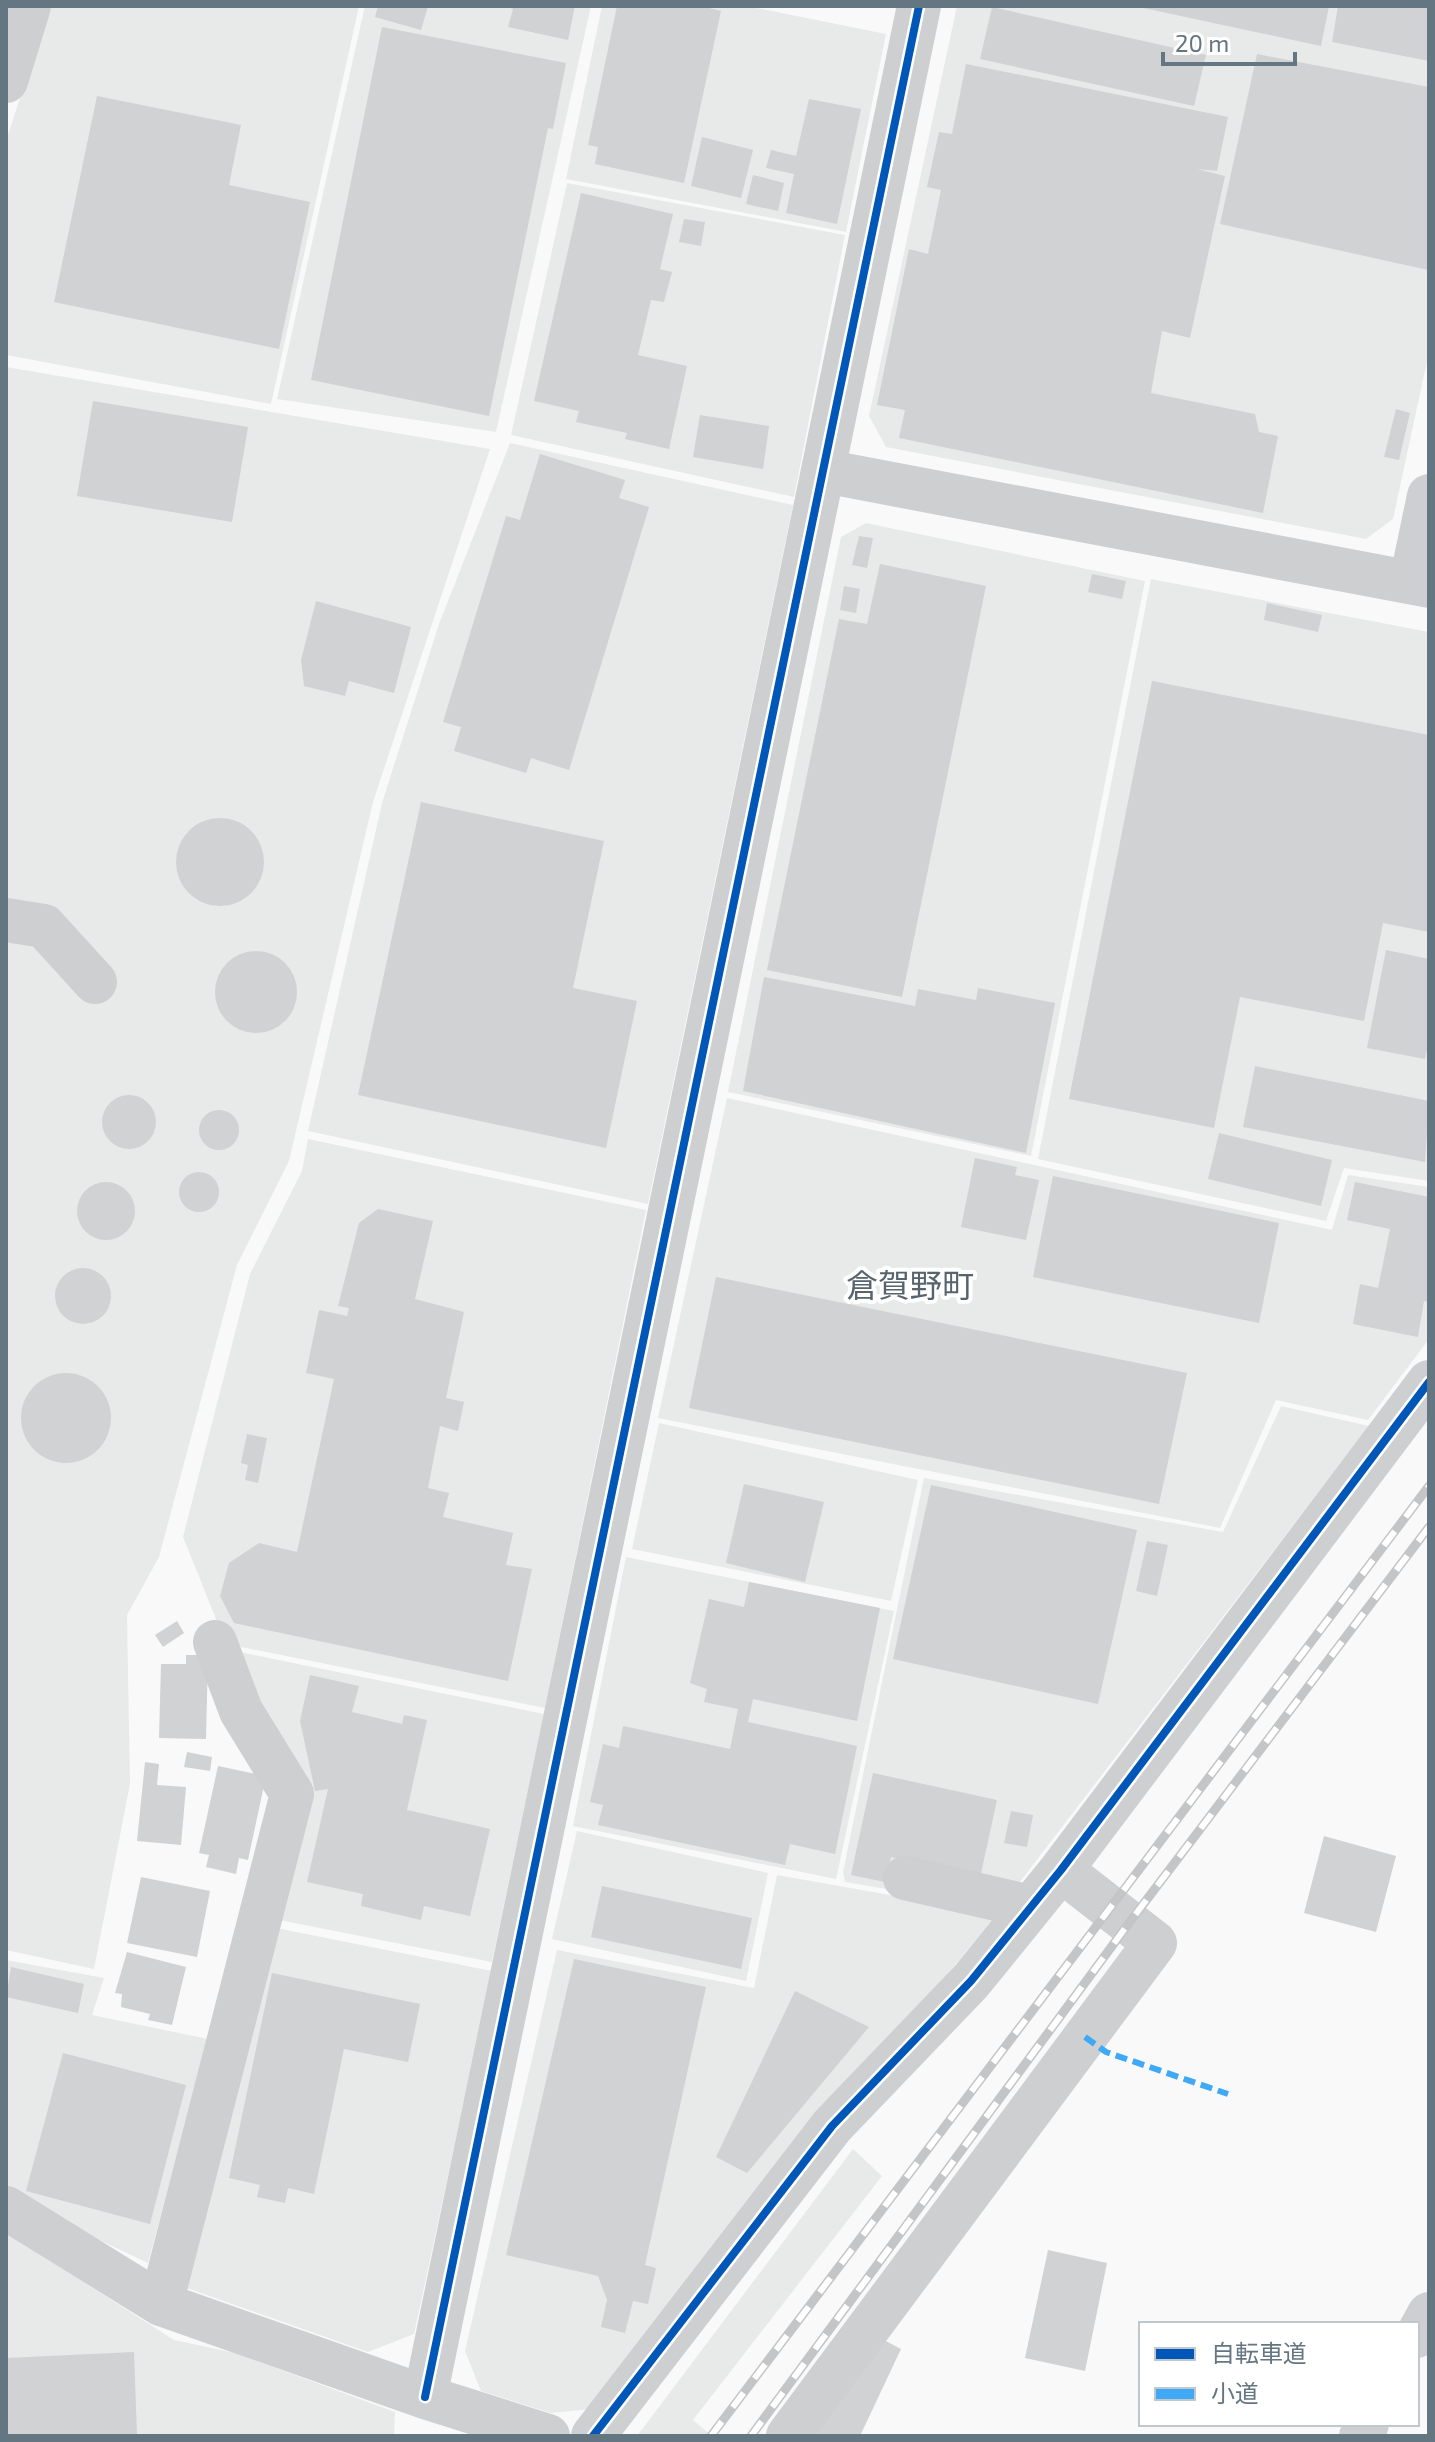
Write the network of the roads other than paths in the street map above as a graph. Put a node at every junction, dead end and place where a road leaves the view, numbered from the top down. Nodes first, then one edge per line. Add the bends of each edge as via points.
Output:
1 (29, 6) edge
2 (919, 6) edge
3 (6, 81) edge
4 (824, 471) junction
5 (1429, 496) edge
6 (1420, 584) edge
7 (6, 920) edge
8 (95, 982) dead end
9 (1429, 1382) edge
10 (215, 1642) dead end
11 (1061, 1870) junction
12 (905, 1878) dead end
13 (1031, 1907) junction
14 (6, 2208) edge
15 (161, 2304) junction
16 (1429, 2314) edge
17 (1419, 2332) edge
18 (425, 2397) junction
19 (548, 2436) edge
20 (593, 2436) edge
21 (788, 2436) edge

1 - 3 street
2 - 4 street
4 - 6 street
4 - 18 street
5 - 6 street
7 - 8 street via 44,926
9 - 11 street
10 - 15 street via 241,1711 292,1794
11 - 13 street
11 - 21 street via 1155,1943
12 - 13 street
13 - 20 street via 971,1981 832,2126
14 - 15 street
15 - 18 street
16 - 17 street
18 - 19 street

